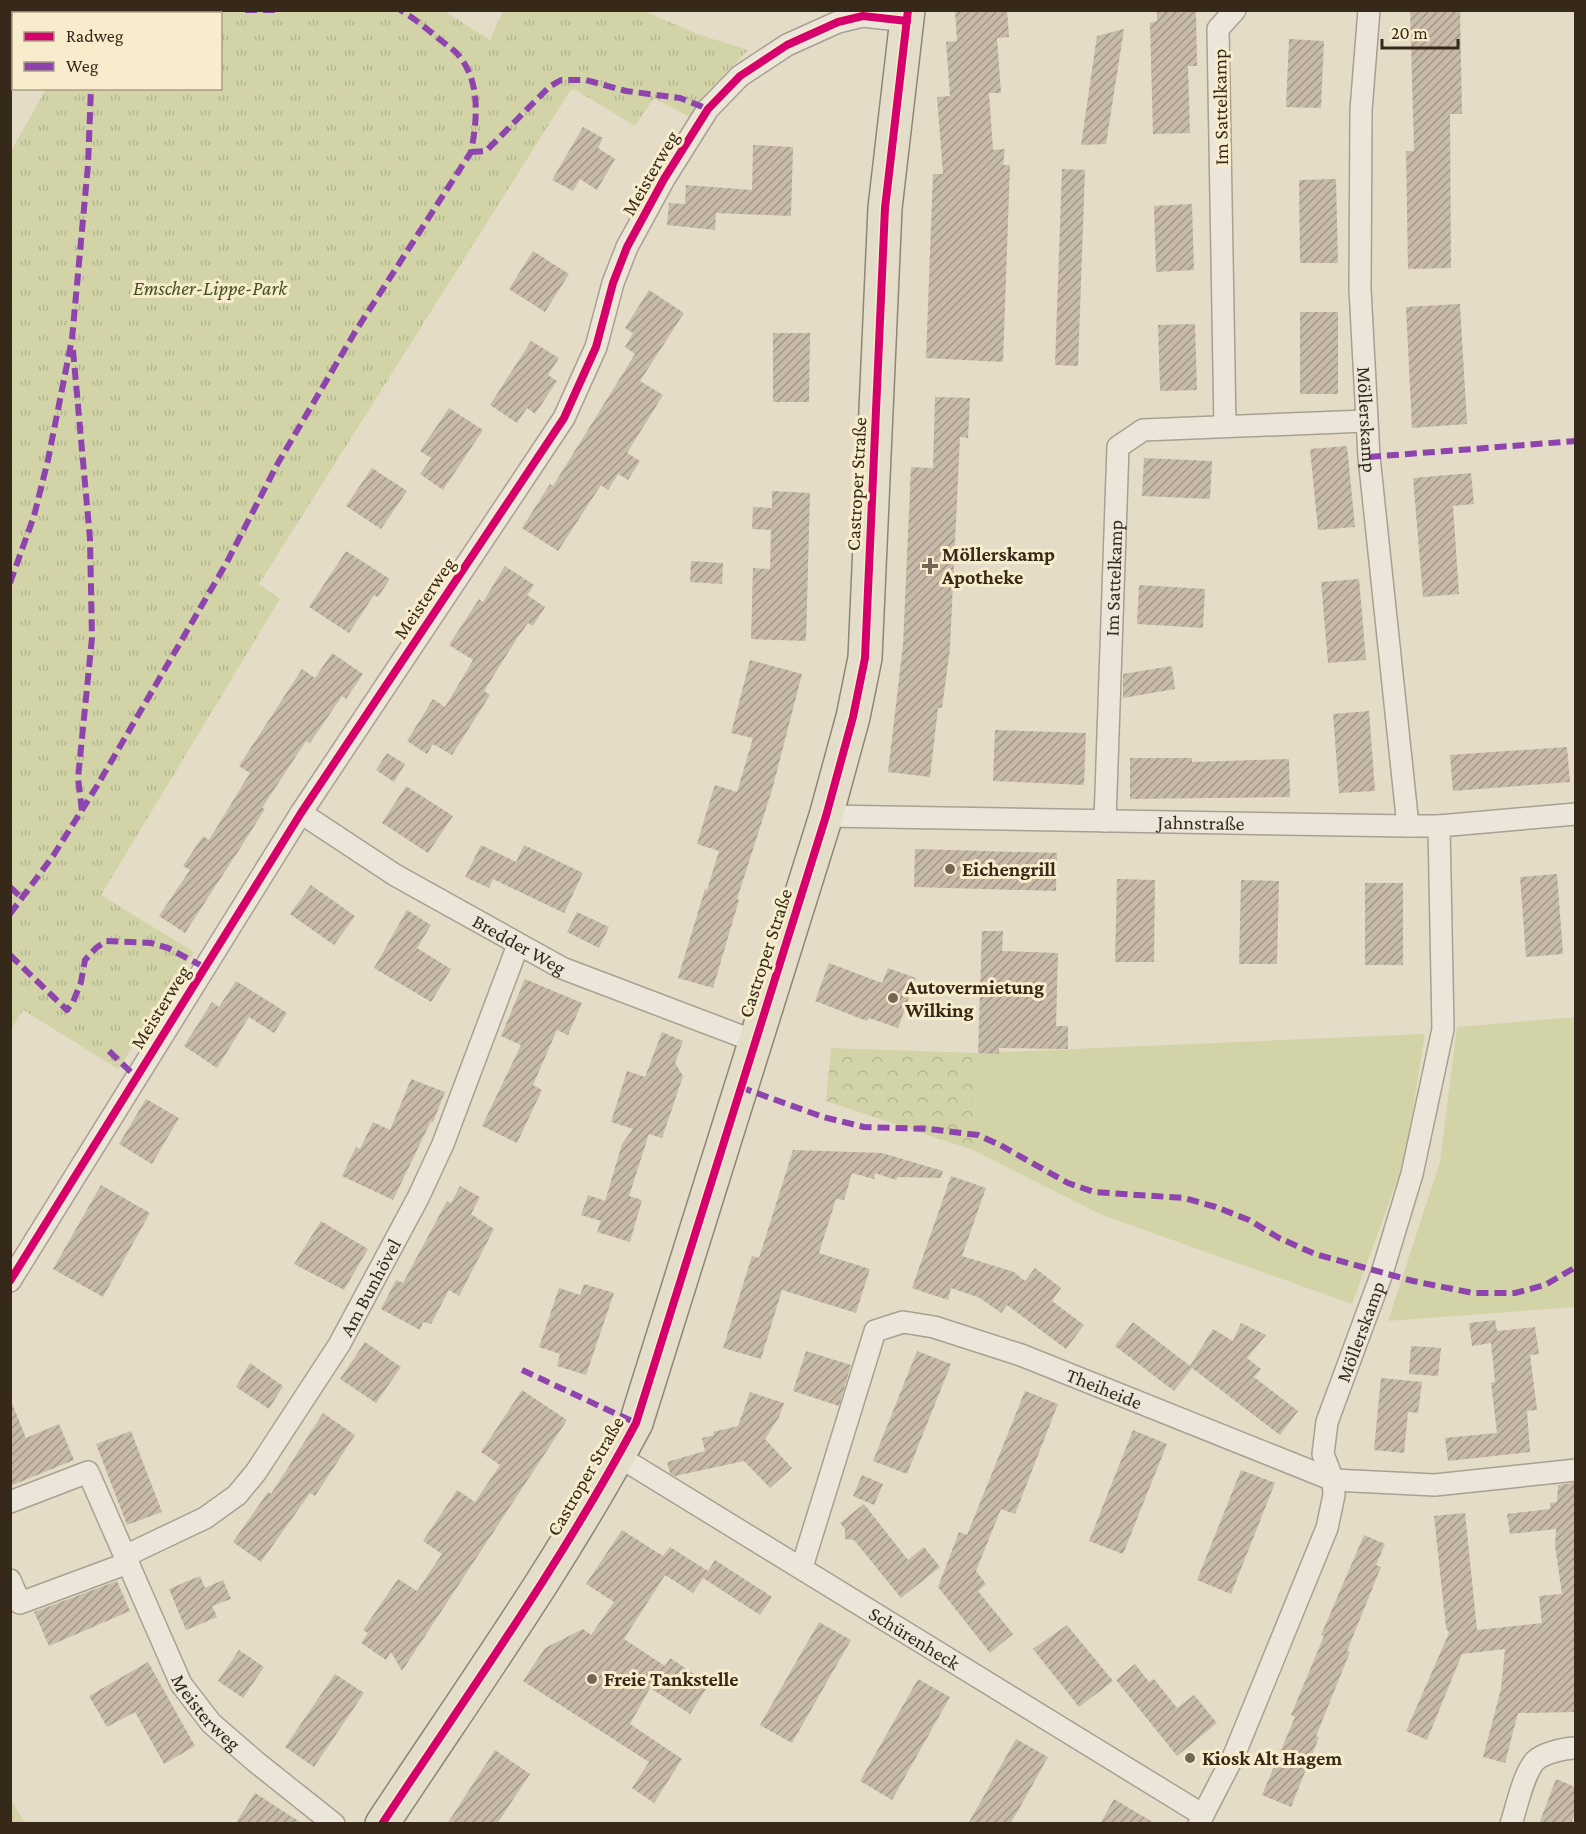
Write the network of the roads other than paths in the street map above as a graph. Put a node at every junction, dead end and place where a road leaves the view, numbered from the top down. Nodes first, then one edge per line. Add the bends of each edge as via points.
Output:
1 (1235, 10) edge
2 (1369, 10) edge
3 (907, 16) edge
4 (1366, 421) junction
5 (1225, 426) junction
6 (301, 813) junction
7 (1575, 814) edge
8 (826, 816) junction
9 (1105, 821) junction
10 (1408, 826) junction
11 (1439, 826) junction
12 (518, 945) junction
13 (754, 1041) junction
14 (10, 1281) edge
15 (618, 1456) junction
16 (1575, 1470) edge
17 (1333, 1480) junction
18 (10, 1502) edge
19 (127, 1559) junction
20 (802, 1568) junction
21 (10, 1580) edge
22 (1575, 1748) edge
23 (1201, 1819) edge
24 (334, 1824) edge
25 (382, 1824) edge
26 (1511, 1824) edge

1 - 5 street, Im Sattelkamp via 1218,29
2 - 4 street, Möllerskamp via 1361,110 1360,277
3 - 6 street, Meisterweg via 863,16 838,22 787,45 740,76 708,109 627,247 596,347 564,418
3 - 8 main road, Castroper Straße via 885,208 865,657
4 - 5 street, Im Sattelkamp
4 - 10 street, Möllerskamp
5 - 9 street, Im Sattelkamp via 1143,430 1118,447
6 - 12 street, Bredder Weg via 395,875
6 - 14 street, Meisterweg
7 - 11 street, Jahnstraße
8 - 9 street, Jahnstraße
8 - 13 main road, Castroper Straße
9 - 10 street, Jahnstraße
10 - 11 street, Jahnstraße
11 - 17 street, Möllerskamp via 1443,1029 1412,1174 1382,1273 1327,1422 1323,1454
12 - 13 street, Bredder Weg via 562,969
12 - 19 street, Am Bunhövel via 443,1144 339,1345 237,1495 205,1518
13 - 15 main road, Castroper Straße via 636,1423
15 - 20 street, Schürenheck
15 - 25 main road, Castroper Straße via 540,1586
16 - 17 street, Theiheide via 1435,1485
17 - 20 street, Theiheide via 1021,1355 934,1327 903,1322 875,1331
17 - 23 street, Möllerskamp via 1327,1528 1235,1753
18 - 19 street, Meisterweg via 88,1472
19 - 21 street via 21,1603
19 - 24 street, Meisterweg via 181,1684 211,1723
20 - 23 street, Schürenheck
22 - 26 street via 1563,1748 1536,1760

